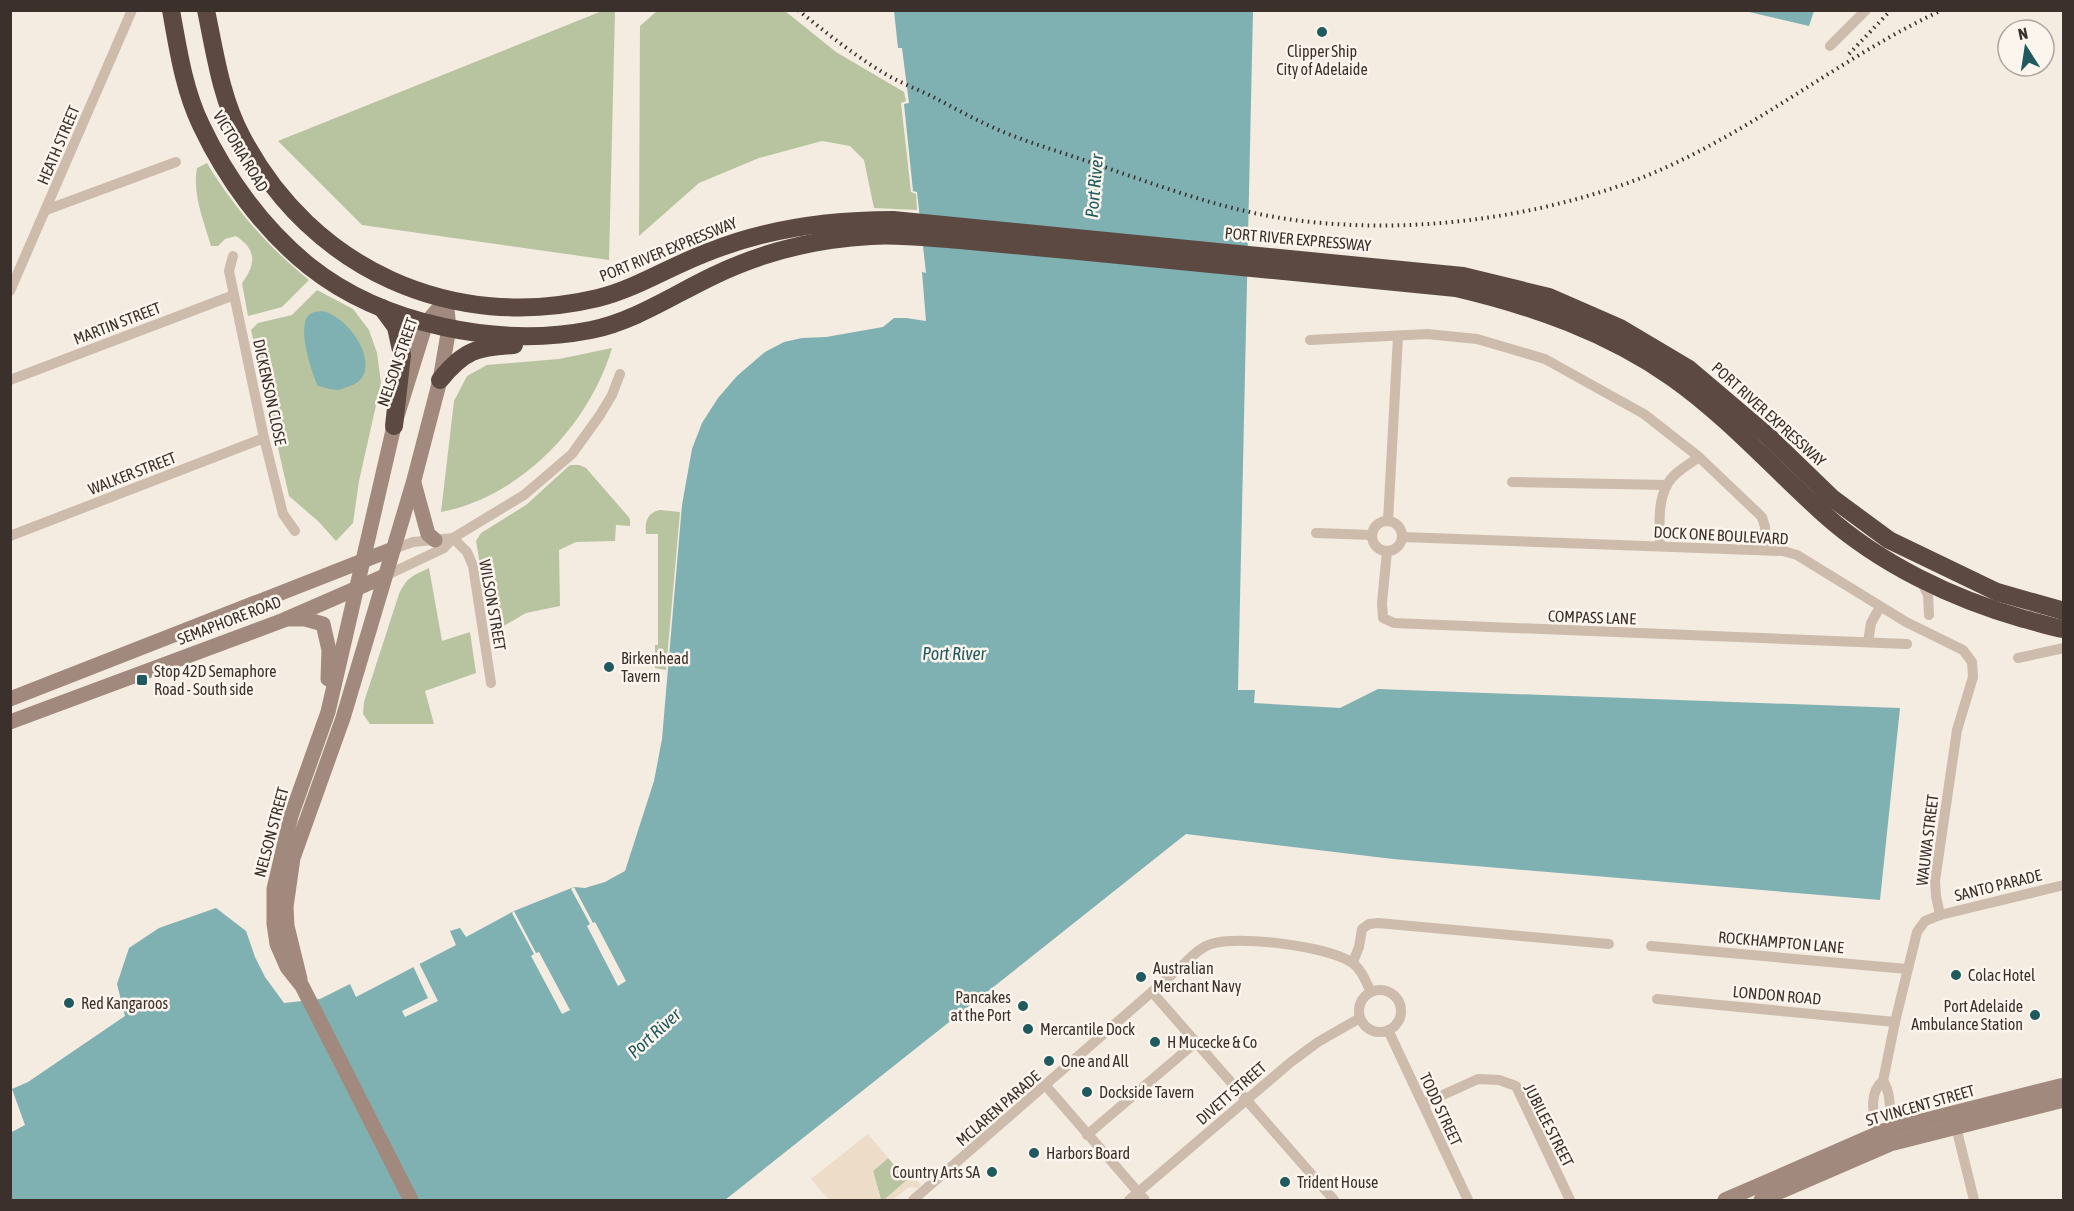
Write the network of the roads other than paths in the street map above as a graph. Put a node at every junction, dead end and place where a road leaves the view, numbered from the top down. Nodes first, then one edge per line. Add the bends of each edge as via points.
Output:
1 (132, 10) edge
2 (171, 10) edge
3 (206, 10) edge
4 (1866, 10) edge
5 (1830, 46) dead end
6 (176, 162) dead end
7 (46, 210) junction
8 (838, 231) junction
9 (232, 256) dead end
10 (1387, 274) junction
11 (10, 291) edge
12 (234, 295) junction
13 (446, 300) junction
14 (382, 307) junction
15 (625, 320) junction
16 (426, 323) junction
17 (456, 330) junction
18 (1398, 337) junction
19 (1310, 340) dead end
20 (620, 374) dead end
21 (10, 380) edge
22 (440, 380) junction
23 (394, 426) junction
24 (264, 438) junction
25 (1699, 458) junction
26 (414, 480) junction
27 (1512, 482) dead end
28 (1667, 485) junction
29 (1388, 521) junction
30 (295, 531) dead end
31 (1316, 533) dead end
32 (1372, 535) junction
33 (10, 536) edge
34 (1402, 537) junction
35 (453, 538) junction
36 (435, 540) junction
37 (1660, 546) junction
38 (393, 549) junction
39 (1766, 550) junction
40 (1387, 551) junction
41 (362, 562) junction
42 (385, 576) junction
43 (1920, 579) junction
44 (356, 589) junction
45 (1880, 607) junction
46 (2064, 611) edge
47 (1929, 615) dead end
48 (284, 620) junction
49 (2064, 629) edge
50 (1868, 642) junction
51 (1907, 644) dead end
52 (2064, 648) edge
53 (2018, 658) dead end
54 (491, 683) dead end
55 (10, 699) edge
56 (328, 712) junction
57 (10, 722) edge
58 (1957, 730) joint
59 (2064, 885) edge
60 (1940, 915) junction
61 (1609, 944) dead end
62 (1651, 946) dead end
63 (1353, 962) junction
64 (1907, 969) junction
65 (302, 986) junction
66 (1152, 992) junction
67 (1371, 992) junction
68 (1657, 999) dead end
69 (1360, 1018) junction
70 (1894, 1022) junction
71 (1388, 1030) junction
72 (1196, 1042) junction
73 (1883, 1081) junction
74 (2064, 1085) edge
75 (1046, 1086) junction
76 (1246, 1100) junction
77 (2064, 1100) edge
78 (1423, 1104) junction
79 (1956, 1127) junction
80 (1087, 1135) junction
81 (1888, 1137) junction
82 (1142, 1197) edge
83 (1730, 1199) edge
84 (411, 1200) edge
85 (913, 1200) edge
86 (1129, 1200) edge
87 (1334, 1200) edge
88 (1468, 1200) edge
89 (1570, 1200) edge
90 (1761, 1200) edge
91 (1974, 1200) edge

1 - 7 street, HEATH STREET
2 - 14 highway, VICTORIA ROAD via 190,98 200,125 231,180 256,213 307,265 331,282
3 - 13 highway, VICTORIA ROAD via 222,87 237,126 280,195 306,222 361,266
4 - 5 street
6 - 7 street
7 - 11 street, HEATH STREET
8 - 10 highway, PORT RIVER EXPRESSWAY via 893,220
8 - 13 highway, PORT RIVER EXPRESSWAY via 797,226 738,240 634,286 599,297 505,307
8 - 15 highway, PORT RIVER EXPRESSWAY via 717,274
9 - 12 street, DICKENSON CLOSE via 229,271
10 - 43 highway, PORT RIVER EXPRESSWAY via 1546,312 1613,342 1672,377 1713,409 1826,516
10 - 46 highway, PORT RIVER EXPRESSWAY via 1463,276 1506,285 1549,297 1620,328 1689,369 1768,436 1832,498 1889,540 1997,592
12 - 21 street, MARTIN STREET
12 - 24 street, DICKENSON CLOSE
13 - 16 main road, NELSON STREET
13 - 17 main road, NELSON STREET
14 - 16 highway, VICTORIA ROAD
14 - 23 highway via 396,327 402,355
15 - 17 highway, PORT RIVER EXPRESSWAY via 591,330 548,335 508,336
15 - 22 highway via 593,336 482,348 461,357
16 - 17 highway, VICTORIA ROAD
16 - 23 main road, NELSON STREET
17 - 22 main road, NELSON STREET
18 - 19 street
18 - 25 street via 1428,334 1477,339 1545,359 1644,414
18 - 29 street
20 - 35 street, SEMAPHORE ROAD via 600,416 572,454 524,495
22 - 26 main road, NELSON STREET
23 - 41 main road, NELSON STREET
24 - 30 street, DICKENSON CLOSE via 283,514
24 - 33 street, WALKER STREET
25 - 28 street
25 - 39 street via 1762,517
26 - 36 main road via 428,534
26 - 38 main road, NELSON STREET
27 - 28 street
28 - 37 street via 1660,507
29 - 32 street via 1380,523
29 - 34 street via 1400,529
31 - 32 street
32 - 40 street via 1379,549
34 - 37 street, DOCK ONE BOULEVARD
34 - 40 street via 1400,544
35 - 36 street, SEMAPHORE ROAD
35 - 42 street, SEMAPHORE ROAD via 444,548
35 - 54 street, WILSON STREET via 467,552 472,566
36 - 38 street, SEMAPHORE ROAD
37 - 39 street, DOCK ONE BOULEVARD
38 - 41 main road, SEMAPHORE ROAD
38 - 42 main road, NELSON STREET
39 - 45 street, DOCK ONE BOULEVARD via 1797,555
40 - 50 street, COMPASS LANE via 1383,618 1394,623
41 - 44 main road, NELSON STREET
41 - 55 main road, SEMAPHORE ROAD
42 - 44 main road, SEMAPHORE ROAD
42 - 65 main road, NELSON STREET via 343,718 292,858 287,926
43 - 47 street via 1928,595
43 - 49 highway, PORT RIVER EXPRESSWAY via 1998,611
44 - 48 main road, SEMAPHORE ROAD
44 - 56 main road, NELSON STREET
45 - 50 street via 1871,623
45 - 58 street, DOCK ONE BOULEVARD via 1963,650 1972,662 1973,677
48 - 56 main road via 305,619 323,624 329,650
48 - 57 main road, SEMAPHORE ROAD
50 - 51 street, COMPASS LANE
52 - 53 street
56 - 65 main road, NELSON STREET via 291,816 274,889 277,944 287,967
58 - 60 street, WAUWA STREET via 1935,881
59 - 60 street, SANTO PARADE
60 - 64 street via 1925,921 1917,932
61 - 63 street via 1378,923 1362,929
62 - 64 street, ROCKHAMPTON LANE
63 - 66 street, MCLAREN PARADE via 1321,950 1246,940 1221,941 1198,951
63 - 67 street
64 - 70 street
65 - 84 main road, NELSON STREET
66 - 72 street
66 - 75 street, MCLAREN PARADE
67 - 69 street via 1360,1003
67 - 71 street via 1388,991 1399,1002 1398,1020
68 - 70 street, LONDON ROAD
69 - 71 street via 1370,1029
69 - 76 street, DIVETT STREET via 1318,1042
70 - 73 street
71 - 78 street, TODD STREET
72 - 76 street
72 - 80 street
73 - 81 street via 1889,1089 1892,1123
73 - 81 street via 1877,1086 1873,1111 1876,1128
74 - 81 main road, ST VINCENT STREET
75 - 80 street
75 - 85 street, MCLAREN PARADE
76 - 82 street, DIVETT STREET
76 - 87 street
77 - 79 main road, ST VINCENT STREET
78 - 88 street, TODD STREET
78 - 89 street, JUBILEE STREET via 1478,1079 1516,1086
79 - 81 main road, ST VINCENT STREET
79 - 91 street
80 - 82 street
81 - 83 main road, ST VINCENT STREET
81 - 90 main road, ST VINCENT STREET
82 - 86 street, DIVETT STREET

